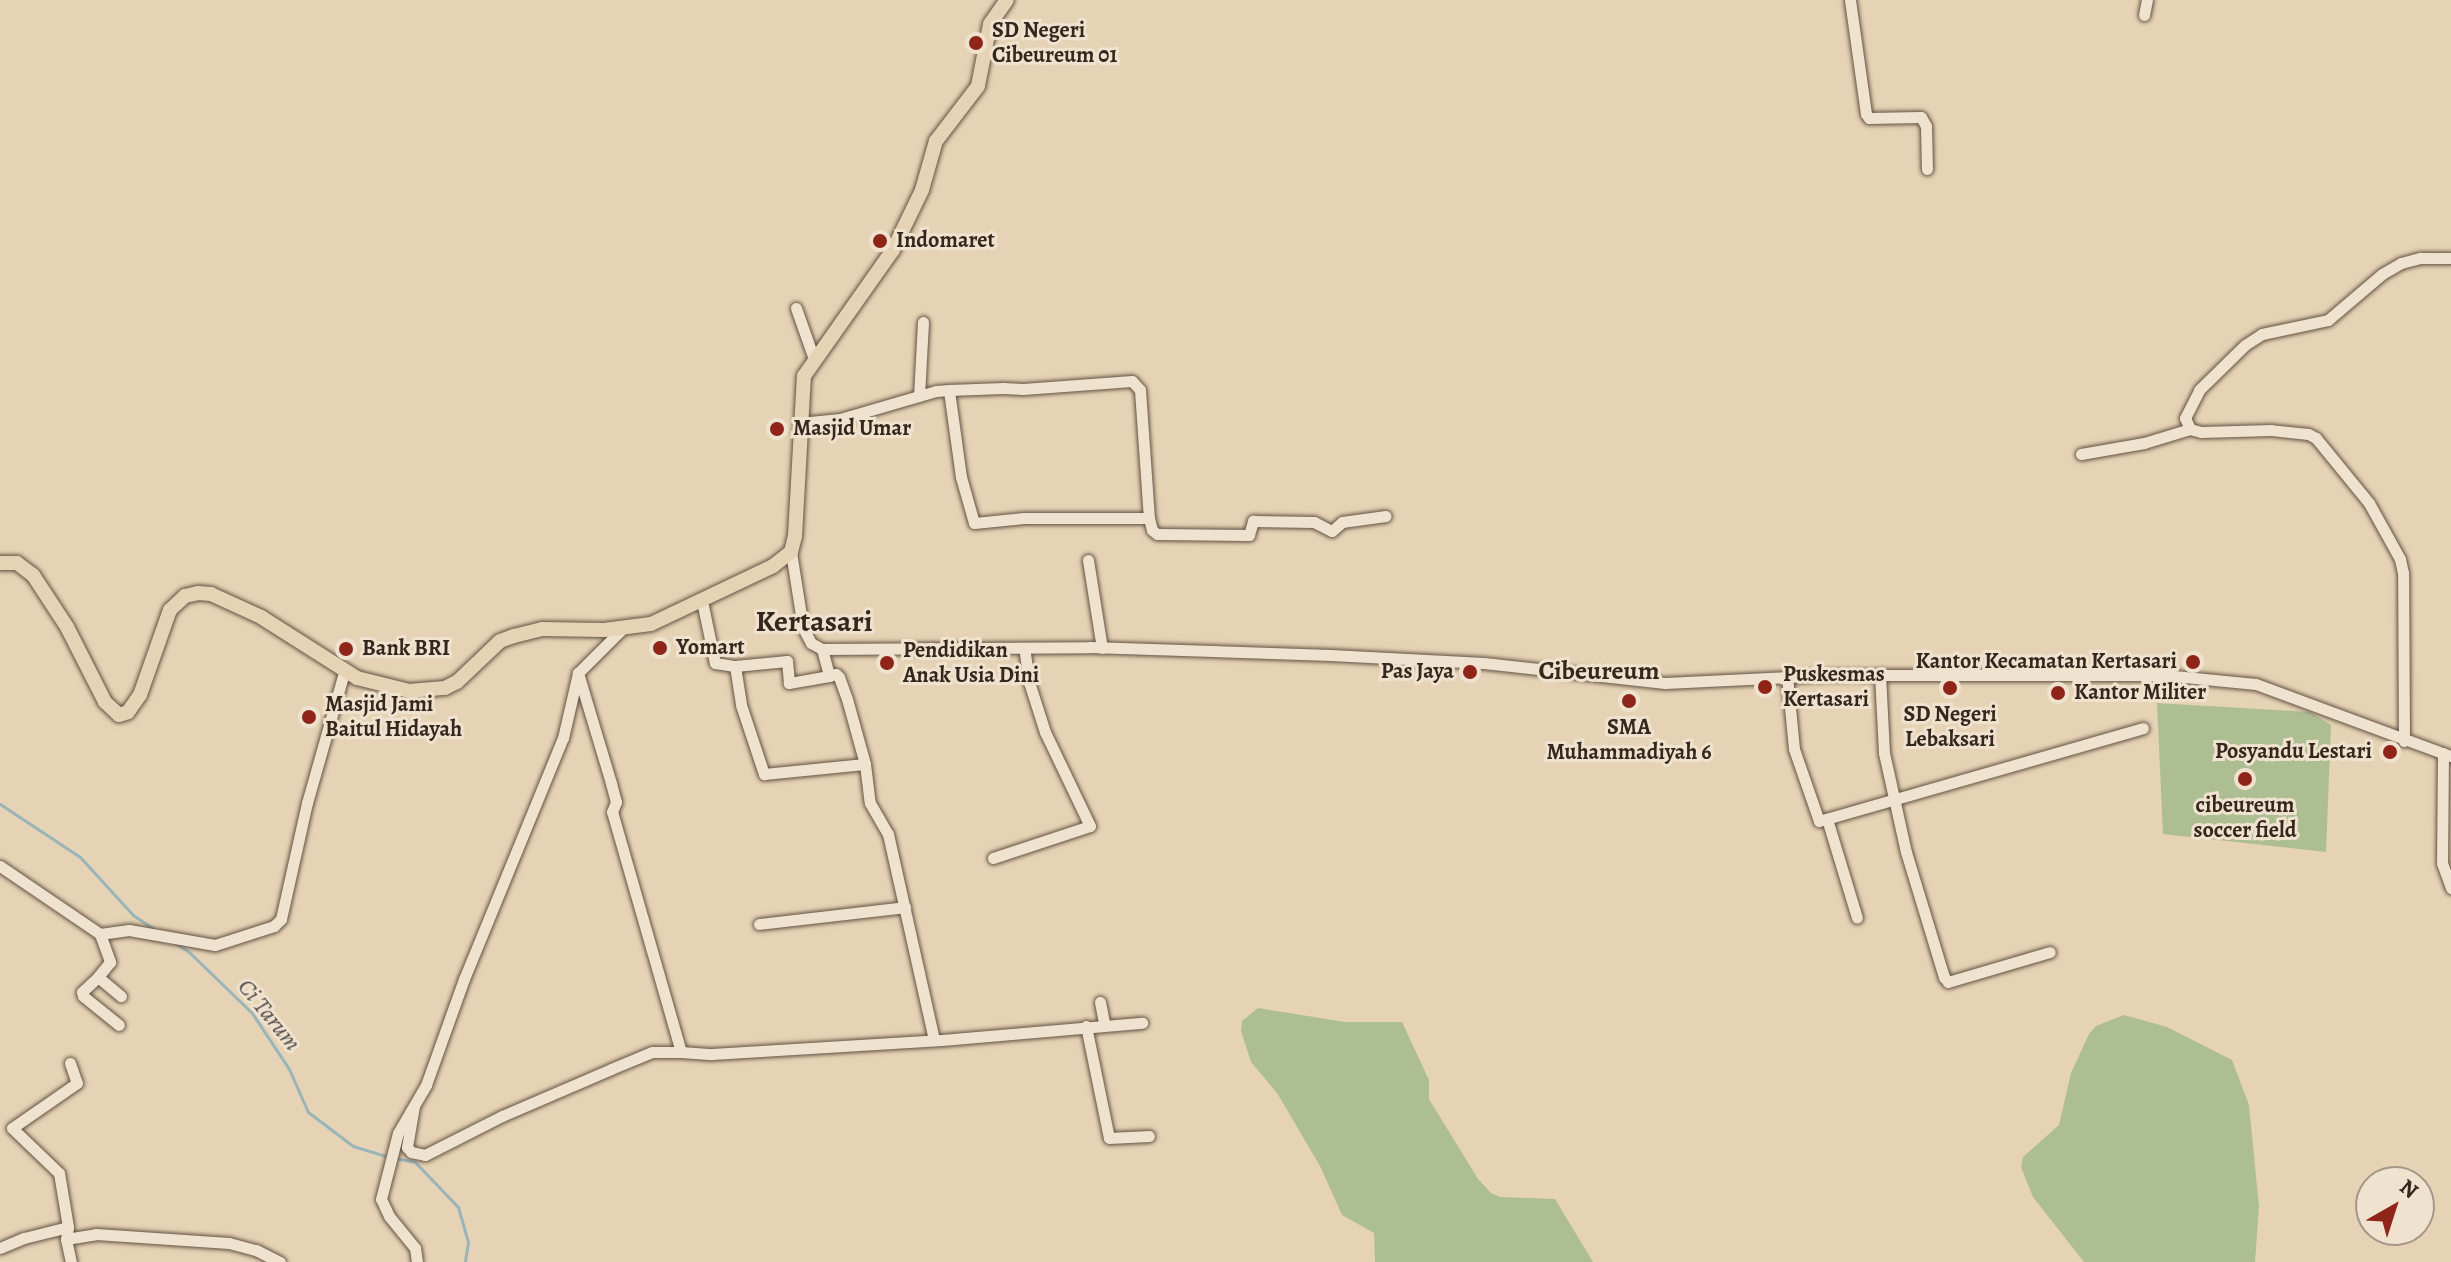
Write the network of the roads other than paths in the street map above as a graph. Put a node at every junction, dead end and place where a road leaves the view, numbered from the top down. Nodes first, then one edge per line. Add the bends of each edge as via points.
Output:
1 (1007, 0) edge
2 (1850, 0) edge
3 (2147, 0) edge
4 (2144, 15) dead end
5 (1927, 169) dead end
6 (2451, 258) edge
7 (796, 308) dead end
8 (923, 322) dead end
9 (814, 359) junction
10 (949, 390) junction
11 (919, 396) junction
12 (800, 423) junction
13 (2190, 429) junction
14 (2081, 454) dead end
15 (1386, 516) dead end
16 (1149, 518) junction
17 (791, 552) junction
18 (1088, 560) dead end
19 (0, 563) edge
20 (702, 601) junction
21 (622, 629) junction
22 (1024, 648) junction
23 (1102, 648) junction
24 (822, 649) junction
25 (735, 666) junction
26 (344, 672) junction
27 (578, 673) junction
28 (1880, 674) junction
29 (829, 676) junction
30 (1787, 676) junction
31 (2143, 728) dead end
32 (2404, 741) junction
33 (2447, 755) edge
34 (865, 764) junction
35 (1896, 799) junction
36 (1827, 819) junction
37 (993, 858) dead end
38 (0, 866) edge
39 (2451, 888) edge
40 (905, 907) junction
41 (1857, 918) dead end
42 (759, 924) dead end
43 (100, 934) junction
44 (2050, 952) dead end
45 (98, 977) junction
46 (121, 996) dead end
47 (1100, 1002) dead end
48 (1104, 1023) junction
49 (1142, 1023) dead end
50 (119, 1025) dead end
51 (1086, 1026) junction
52 (934, 1039) junction
53 (681, 1052) junction
54 (70, 1063) dead end
55 (414, 1106) junction
56 (0, 1119) edge
57 (12, 1128) junction
58 (1149, 1136) dead end
59 (68, 1227) junction
60 (66, 1239) junction
61 (0, 1248) edge
62 (71, 1262) edge
63 (280, 1262) edge
64 (417, 1262) edge

1 - 9 main road via 990,24 978,86 936,141 922,190 893,250
2 - 5 street via 1866,114 1925,120
3 - 4 street
6 - 13 street via 2401,263 2328,320 2262,334 2245,345 2193,400 2185,418
7 - 9 street
8 - 11 street
9 - 12 main road via 804,376
10 - 11 street
10 - 16 street via 971,521
10 - 16 street via 1137,383
11 - 12 street via 840,419
12 - 17 main road
13 - 14 street
13 - 32 street via 2308,434 2369,503 2403,573
15 - 16 street via 1342,522 1332,531 1314,522 1253,521 1249,535 1157,534
17 - 20 main road
17 - 24 street via 803,628 811,643
18 - 23 street
19 - 26 main road via 17,563 33,575 105,702 119,715 133,708 140,695 170,610 185,596 198,593 261,617
20 - 21 main road via 665,619
20 - 25 street via 715,663
21 - 26 main road via 527,631 500,641 445,688 409,691
21 - 27 street
22 - 23 street
22 - 24 street
22 - 37 street via 1045,732 1090,826
23 - 30 street via 1484,663 1665,683
24 - 29 street
25 - 29 street via 787,661 789,683
25 - 34 street via 741,705 764,774
26 - 43 street via 281,919 215,945 129,930
27 - 53 street
27 - 55 street via 563,738
28 - 30 street
28 - 32 street via 2234,680
28 - 35 street via 1881,738
29 - 34 street via 839,677
30 - 36 street via 1794,749 1815,817
31 - 35 street
32 - 33 street
33 - 39 street via 2442,863
34 - 40 street via 870,803 888,834
35 - 36 street
35 - 44 street via 1906,852 1945,980
36 - 41 street
38 - 43 street
40 - 42 street
40 - 52 street
43 - 45 street via 110,962
45 - 46 street
45 - 50 street via 83,996
47 - 48 street
48 - 49 street
48 - 51 street
51 - 52 street
51 - 58 street via 1109,1138
52 - 53 street
53 - 55 street via 652,1052 425,1155 407,1147
54 - 57 street via 77,1083
55 - 64 street via 398,1133 381,1199 415,1248
56 - 57 street
57 - 59 street via 59,1173
59 - 60 street
59 - 61 street
60 - 62 street
60 - 63 street via 96,1234 229,1243

